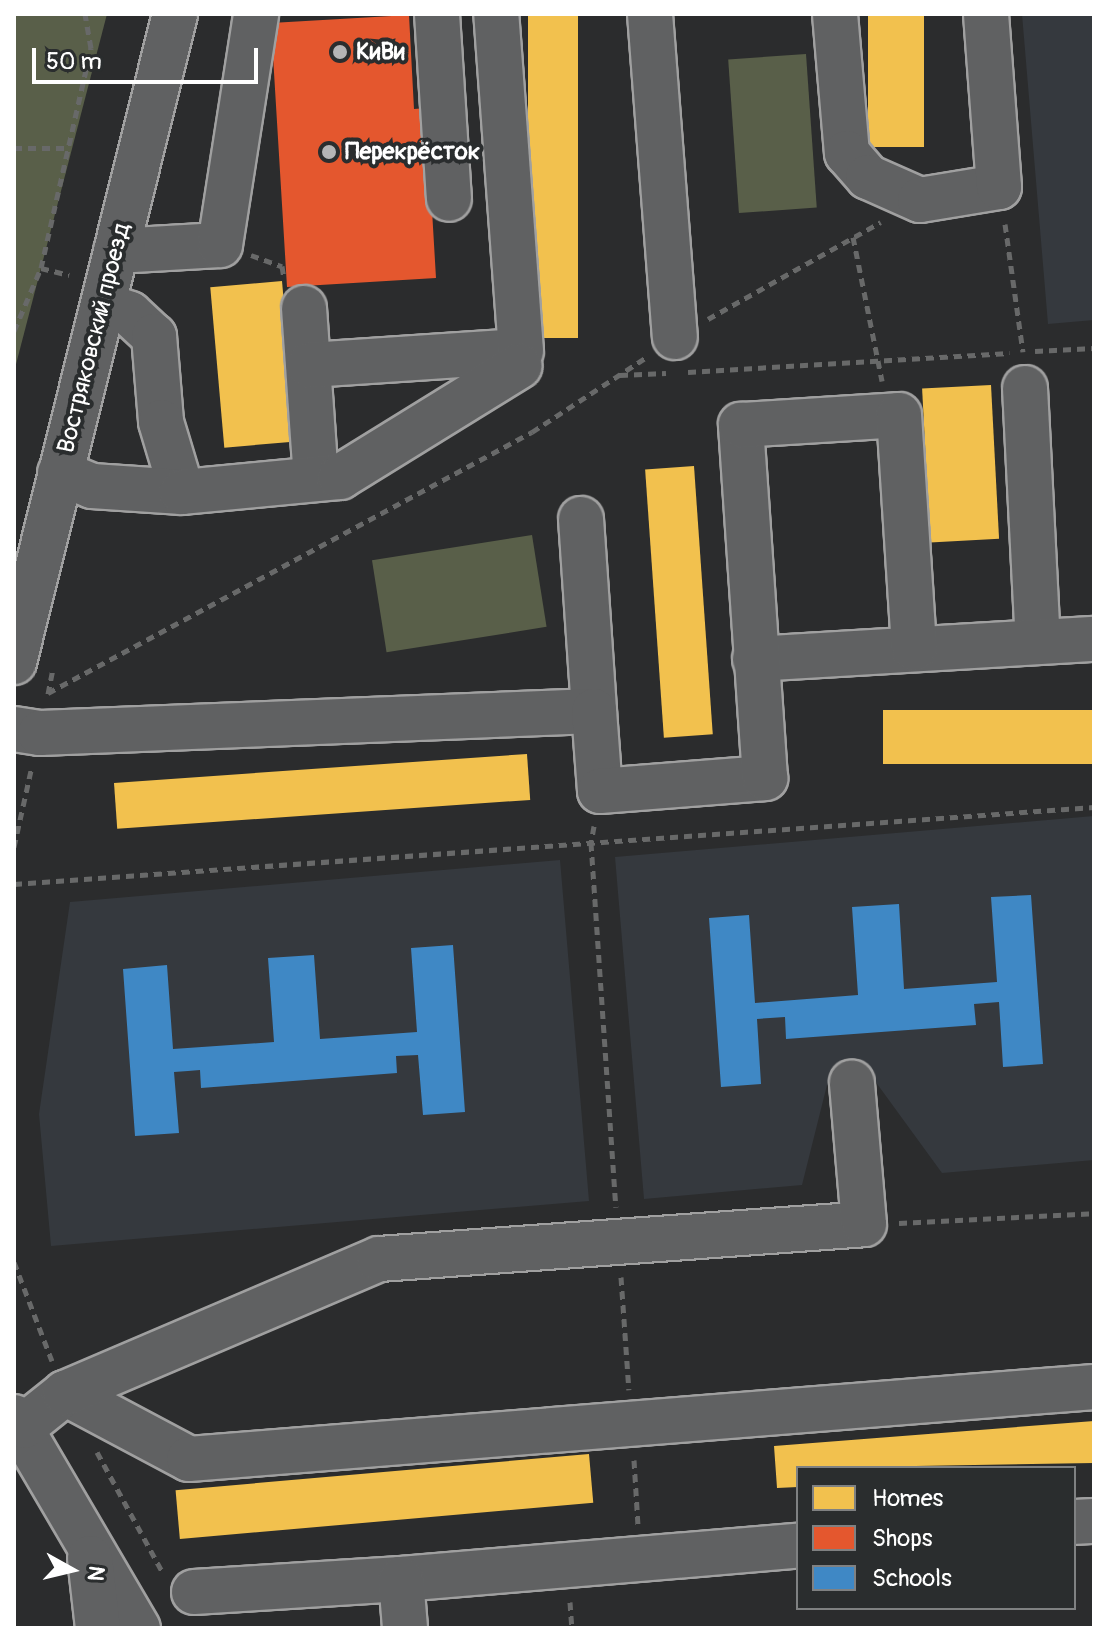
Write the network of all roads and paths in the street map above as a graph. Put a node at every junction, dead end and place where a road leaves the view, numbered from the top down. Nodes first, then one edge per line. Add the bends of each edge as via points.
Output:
1 (85, 14) edge
2 (175, 14) edge
3 (256, 14) edge
4 (437, 14) edge
5 (496, 14) edge
6 (650, 14) edge
7 (835, 14) edge
8 (986, 14) edge
9 (14, 148) edge
10 (68, 148) junction
11 (999, 187) junction
12 (449, 199) dead end
13 (920, 200) junction
14 (853, 237) junction
15 (220, 245) junction
16 (116, 251) junction
17 (41, 268) junction
18 (69, 275) dead end
19 (103, 305) junction
20 (304, 308) joint
21 (14, 331) edge
22 (675, 337) junction
23 (1094, 348) edge
24 (879, 364) junction
25 (309, 365) junction
26 (520, 366) dead end
27 (1024, 370) junction
28 (619, 375) junction
29 (889, 416) junction
30 (60, 473) junction
31 (316, 479) junction
32 (182, 492) junction
33 (581, 519) dead end
34 (1094, 639) edge
35 (1038, 642) junction
36 (914, 649) junction
37 (755, 659) junction
38 (14, 662) edge
39 (48, 693) dead end
40 (594, 711) junction
41 (14, 729) edge
42 (1094, 807) edge
43 (591, 843) junction
44 (14, 884) edge
45 (852, 1083) dead end
46 (1094, 1213) edge
47 (864, 1224) junction
48 (619, 1243) junction
49 (1094, 1387) edge
50 (65, 1393) junction
51 (19, 1421) edge
52 (88, 1539) junction
53 (796, 1546) edge
54 (401, 1579) junction
55 (194, 1592) dead end
56 (98, 1628) edge
57 (138, 1628) edge
58 (405, 1628) edge

1 - 10 path via 91,48
2 - 16 street, Востряковский проезд
3 - 15 street
4 - 12 street
5 - 25 street via 521,351
6 - 22 street
7 - 13 street via 847,153 868,177
8 - 11 street
9 - 10 path
10 - 17 path
11 - 13 street
11 - 27 path
13 - 14 path
14 - 22 path
14 - 24 path
15 - 16 street
15 - 20 path via 282,266 285,288
16 - 19 street, Востряковский проезд
17 - 18 path
17 - 21 path
19 - 30 street, Востряковский проезд
19 - 32 street via 130,314 154,336 161,422
20 - 25 street
22 - 28 path
23 - 27 path
24 - 27 path
24 - 28 path
24 - 29 path
25 - 31 street
26 - 31 street via 340,477
27 - 35 street
28 - 39 path via 532,432
29 - 36 street via 899,415
29 - 37 street via 741,425
30 - 32 street via 92,486
30 - 38 street, Востряковский проезд
31 - 32 street
33 - 40 street
34 - 35 street
35 - 36 street
36 - 37 street
37 - 40 street via 765,778 600,791
40 - 41 street via 40,733
42 - 43 path
43 - 44 path
43 - 48 path
45 - 47 street
46 - 47 path
47 - 48 street
48 - 50 street via 379,1259
49 - 50 street via 189,1459
50 - 51 street
51 - 52 street
52 - 56 street
52 - 57 street
53 - 54 street
54 - 55 street
54 - 58 street

